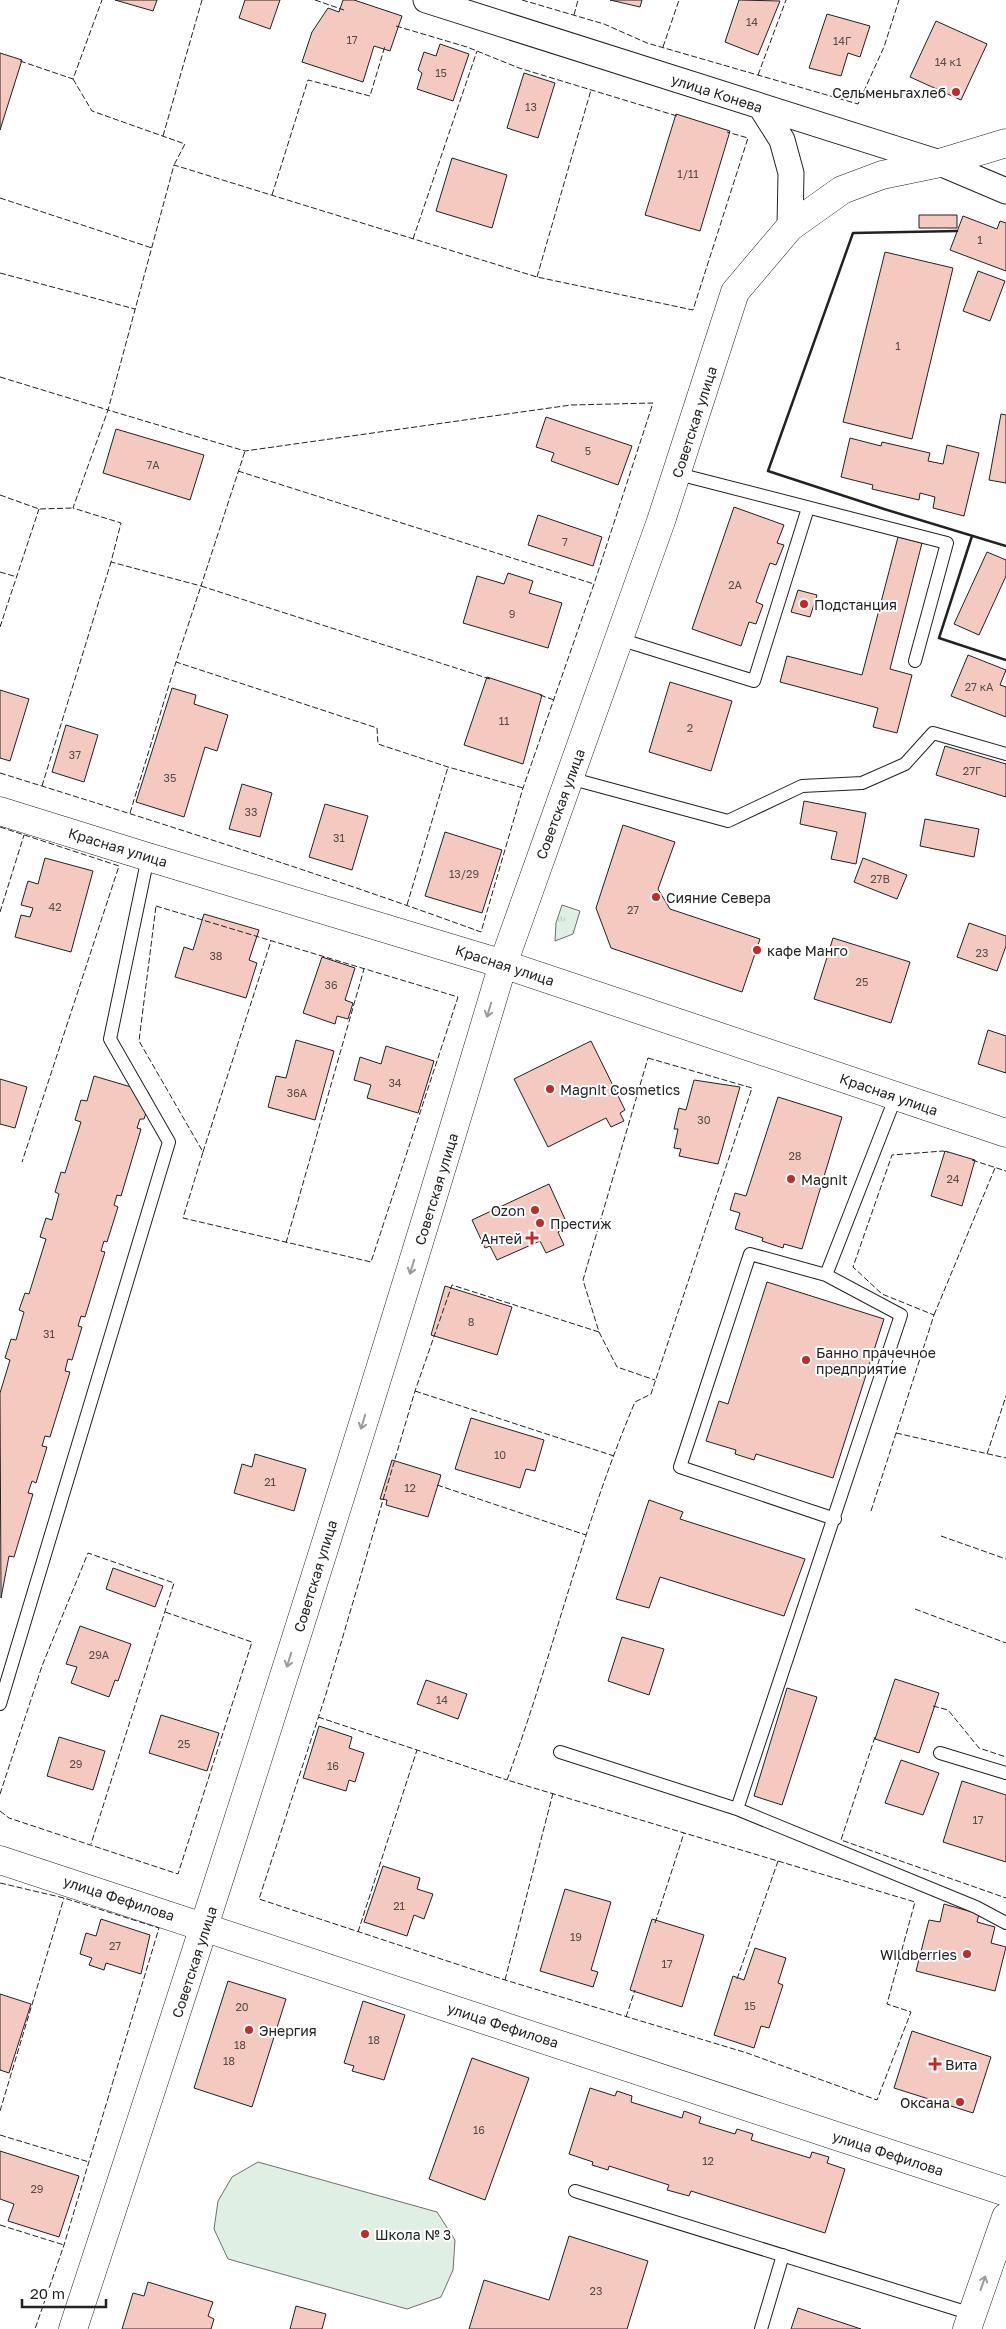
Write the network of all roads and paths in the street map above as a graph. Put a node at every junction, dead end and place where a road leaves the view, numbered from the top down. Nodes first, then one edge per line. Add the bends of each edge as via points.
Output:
1 (426, 0) edge
2 (761, 107) junction
3 (1006, 142) edge
4 (940, 163) junction
5 (1006, 191) edge
6 (790, 227) junction
7 (678, 474) junction
8 (808, 508) junction
9 (619, 639) junction
10 (915, 661) dead end
11 (1006, 754) edge
12 (570, 778) junction
13 (0, 810) edge
14 (148, 858) junction
15 (503, 964) junction
16 (896, 1096) junction
17 (1006, 1133) edge
18 (826, 1275) junction
19 (835, 1519) junction
20 (0, 1704) edge
21 (560, 1752) dead end
22 (940, 1753) dead end
23 (1006, 1774) edge
24 (737, 1809) junction
25 (0, 1860) edge
26 (1006, 1923) edge
27 (206, 1926) junction
28 (575, 2190) dead end
29 (1006, 2192) edge
30 (1006, 2217) edge
31 (783, 2255) junction
32 (970, 2321) edge
33 (73, 2329) edge
34 (761, 2329) edge

1 - 2 street, улица Конева
2 - 4 street, улица Конева
2 - 6 street via 782,140 791,173
3 - 4 main road, Советская улица
4 - 5 street, улица Конева
4 - 6 main road, Советская улица via 882,175 842,190
6 - 7 main road, Советская улица via 735,292
7 - 8 lane
7 - 9 main road, Советская улица
8 - 9 lane via 754,681
8 - 10 lane via 947,543
9 - 12 main road, Советская улица
11 - 12 lane via 933,734 905,764 862,783 802,786 728,821
12 - 15 main road, Советская улица
13 - 14 main road, Красная улица
14 - 15 main road, Красная улица
14 - 20 lane via 110,1038 169,1142
15 - 16 main road, Красная улица
15 -> 27 main road, Советская улица via 434,1198
16 - 17 main road, Красная улица
16 - 18 lane
18 - 19 lane via 901,1315
18 - 19 lane via 750,1254 680,1467
19 - 24 lane
21 - 24 lane
22 - 23 lane
24 - 26 lane
25 - 27 main road, улица Фефилова
27 - 29 main road, улица Фефилова
27 - 33 main road, Советская улица
28 - 31 lane
32 -> 30 main road
31 - 32 lane
31 - 34 lane

